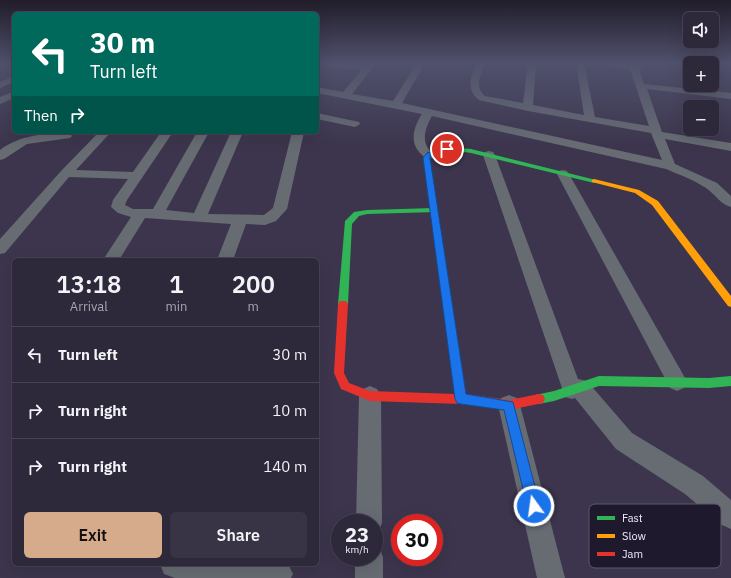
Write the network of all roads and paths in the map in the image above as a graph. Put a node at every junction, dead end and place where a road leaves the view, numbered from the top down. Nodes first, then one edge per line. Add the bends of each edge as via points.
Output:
1 (319, 90) edge
2 (350, 90) edge
3 (405, 90) edge
4 (474, 90) edge
5 (530, 90) edge
6 (585, 90) edge
7 (642, 90) edge
8 (684, 90) edge
9 (728, 94) edge
10 (12, 95) edge
11 (345, 96) junction
12 (0, 101) edge
13 (396, 105) junction
14 (731, 107) edge
15 (528, 108) junction
16 (429, 112) junction
17 (319, 116) edge
18 (590, 119) junction
19 (355, 124) dead end
20 (657, 132) junction
21 (66, 134) edge
22 (103, 134) edge
23 (165, 134) edge
24 (203, 134) edge
25 (236, 134) edge
26 (298, 134) edge
27 (92, 146) junction
28 (731, 147) edge
29 (489, 154) junction
30 (429, 155) junction
31 (0, 156) edge
32 (670, 166) junction
33 (66, 173) junction
34 (563, 174) junction
35 (136, 176) junction
36 (731, 204) edge
37 (434, 210) junction
38 (140, 214) junction
39 (158, 214) junction
40 (199, 218) junction
41 (240, 220) junction
42 (0, 249) edge
43 (112, 258) edge
44 (226, 258) edge
45 (731, 303) edge
46 (731, 380) edge
47 (677, 382) junction
48 (576, 389) junction
49 (370, 396) junction
50 (461, 399) junction
51 (509, 405) junction
52 (717, 504) edge
53 (721, 508) edge
54 (369, 514) edge
55 (731, 516) edge
56 (177, 566) edge
57 (369, 566) edge
58 (279, 574) dead end
59 (369, 578) edge
60 (551, 578) edge

1 - 11 street
2 - 11 street
3 - 13 street
4 - 15 street via 482,98
5 - 15 street
6 - 18 street
7 - 20 street
8 - 9 street
9 - 14 street
10 - 12 street
11 - 13 street
13 - 16 street
15 - 18 street
16 - 30 street via 421,124 419,138 422,148
16 - 32 street
17 - 19 street
18 - 20 street
20 - 28 street
20 - 32 street
21 - 27 street via 77,142
21 - 31 street via 26,140 10,147
22 - 27 street
23 - 35 street
24 - 39 street
25 - 40 street
26 - 41 street via 280,208 275,215 265,220
27 - 33 street
29 - 30 street via 447,149
29 - 34 street
29 - 48 street
30 - 37 street via 426,158
32 - 36 street via 712,186
33 - 35 street
33 - 42 street
34 - 45 street via 624,187 648,197
34 - 47 street
35 - 38 street via 118,207
37 - 49 street via 367,212 357,214 348,223 339,373 345,386
37 - 50 street
38 - 39 street
38 - 43 street
39 - 40 street
40 - 41 street
41 - 44 street
46 - 47 street via 709,383
47 - 48 street via 599,381
48 - 51 street via 547,398
48 - 52 street via 624,442 694,485
49 - 50 street
49 - 54 street
50 - 51 street
51 - 60 street
53 - 55 street
56 - 58 street via 184,570 206,574
57 - 59 street

